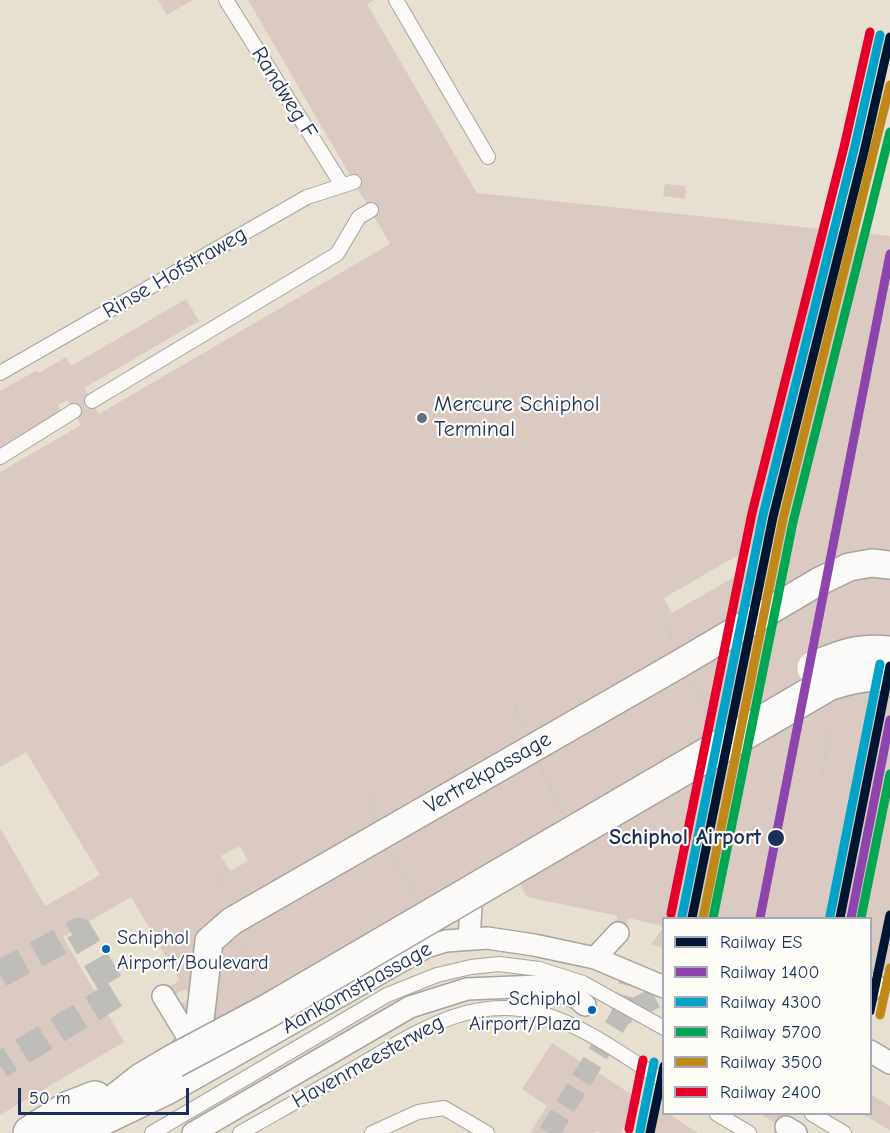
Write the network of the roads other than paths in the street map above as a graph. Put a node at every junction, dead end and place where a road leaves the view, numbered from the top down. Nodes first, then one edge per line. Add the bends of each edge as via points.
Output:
1 (226, 0) edge
2 (396, 0) edge
3 (488, 157) dead end
4 (348, 184) joint
5 (370, 210) dead end
6 (0, 373) edge
7 (92, 401) dead end
8 (74, 411) dead end
9 (0, 457) edge
10 (890, 565) edge
11 (890, 653) edge
12 (890, 676) edge
13 (471, 907) dead end
14 (618, 933) dead end
15 (469, 939) junction
16 (595, 958) junction
17 (662, 987) edge
18 (163, 996) dead end
19 (585, 1005) dead end
20 (268, 1011) junction
21 (662, 1028) edge
22 (872, 1052) edge
23 (192, 1056) junction
24 (890, 1063) edge
25 (662, 1080) edge
26 (154, 1087) junction
27 (720, 1115) edge
28 (815, 1115) edge
29 (30, 1133) edge
30 (71, 1133) edge
31 (85, 1133) edge
32 (152, 1133) edge
33 (193, 1133) edge
34 (240, 1133) edge
35 (372, 1133) edge
36 (487, 1133) edge
37 (749, 1133) edge
38 (844, 1133) edge

1 - 4 lane, Randweg F
2 - 3 lane
4 - 6 lane, Rinse Hofstraweg via 308,197
5 - 7 lane via 359,217 337,254
8 - 9 lane
10 - 23 street, Vertrekpassage via 849,567 818,582 232,921 208,941 199,1029
11 - 20 main road, bridge via 848,654 808,671 276,982
12 - 20 main road, bridge via 849,676 828,684
13 - 15 street
14 - 16 street
15 - 16 street, Aankomstpassage via 488,938
15 - 23 street, Aankomstpassage via 426,947
16 - 17 street, Aankomstpassage
18 - 23 street
19 - 33 street via 576,997 539,986 467,989 410,1007
20 - 23 main road, bridge
21 - 32 lane, Havenmeesterweg via 583,982 539,969 499,964 471,967 437,975 387,995
22 - 24 street
23 - 26 main road
25 - 34 lane, Havenmeesterweg via 560,1020 519,1008 487,1009 435,1022
26 - 29 main road via 69,1108
26 - 30 main road
26 - 31 street
27 - 37 lane
28 - 38 lane
35 - 36 lane via 418,1112 444,1108

